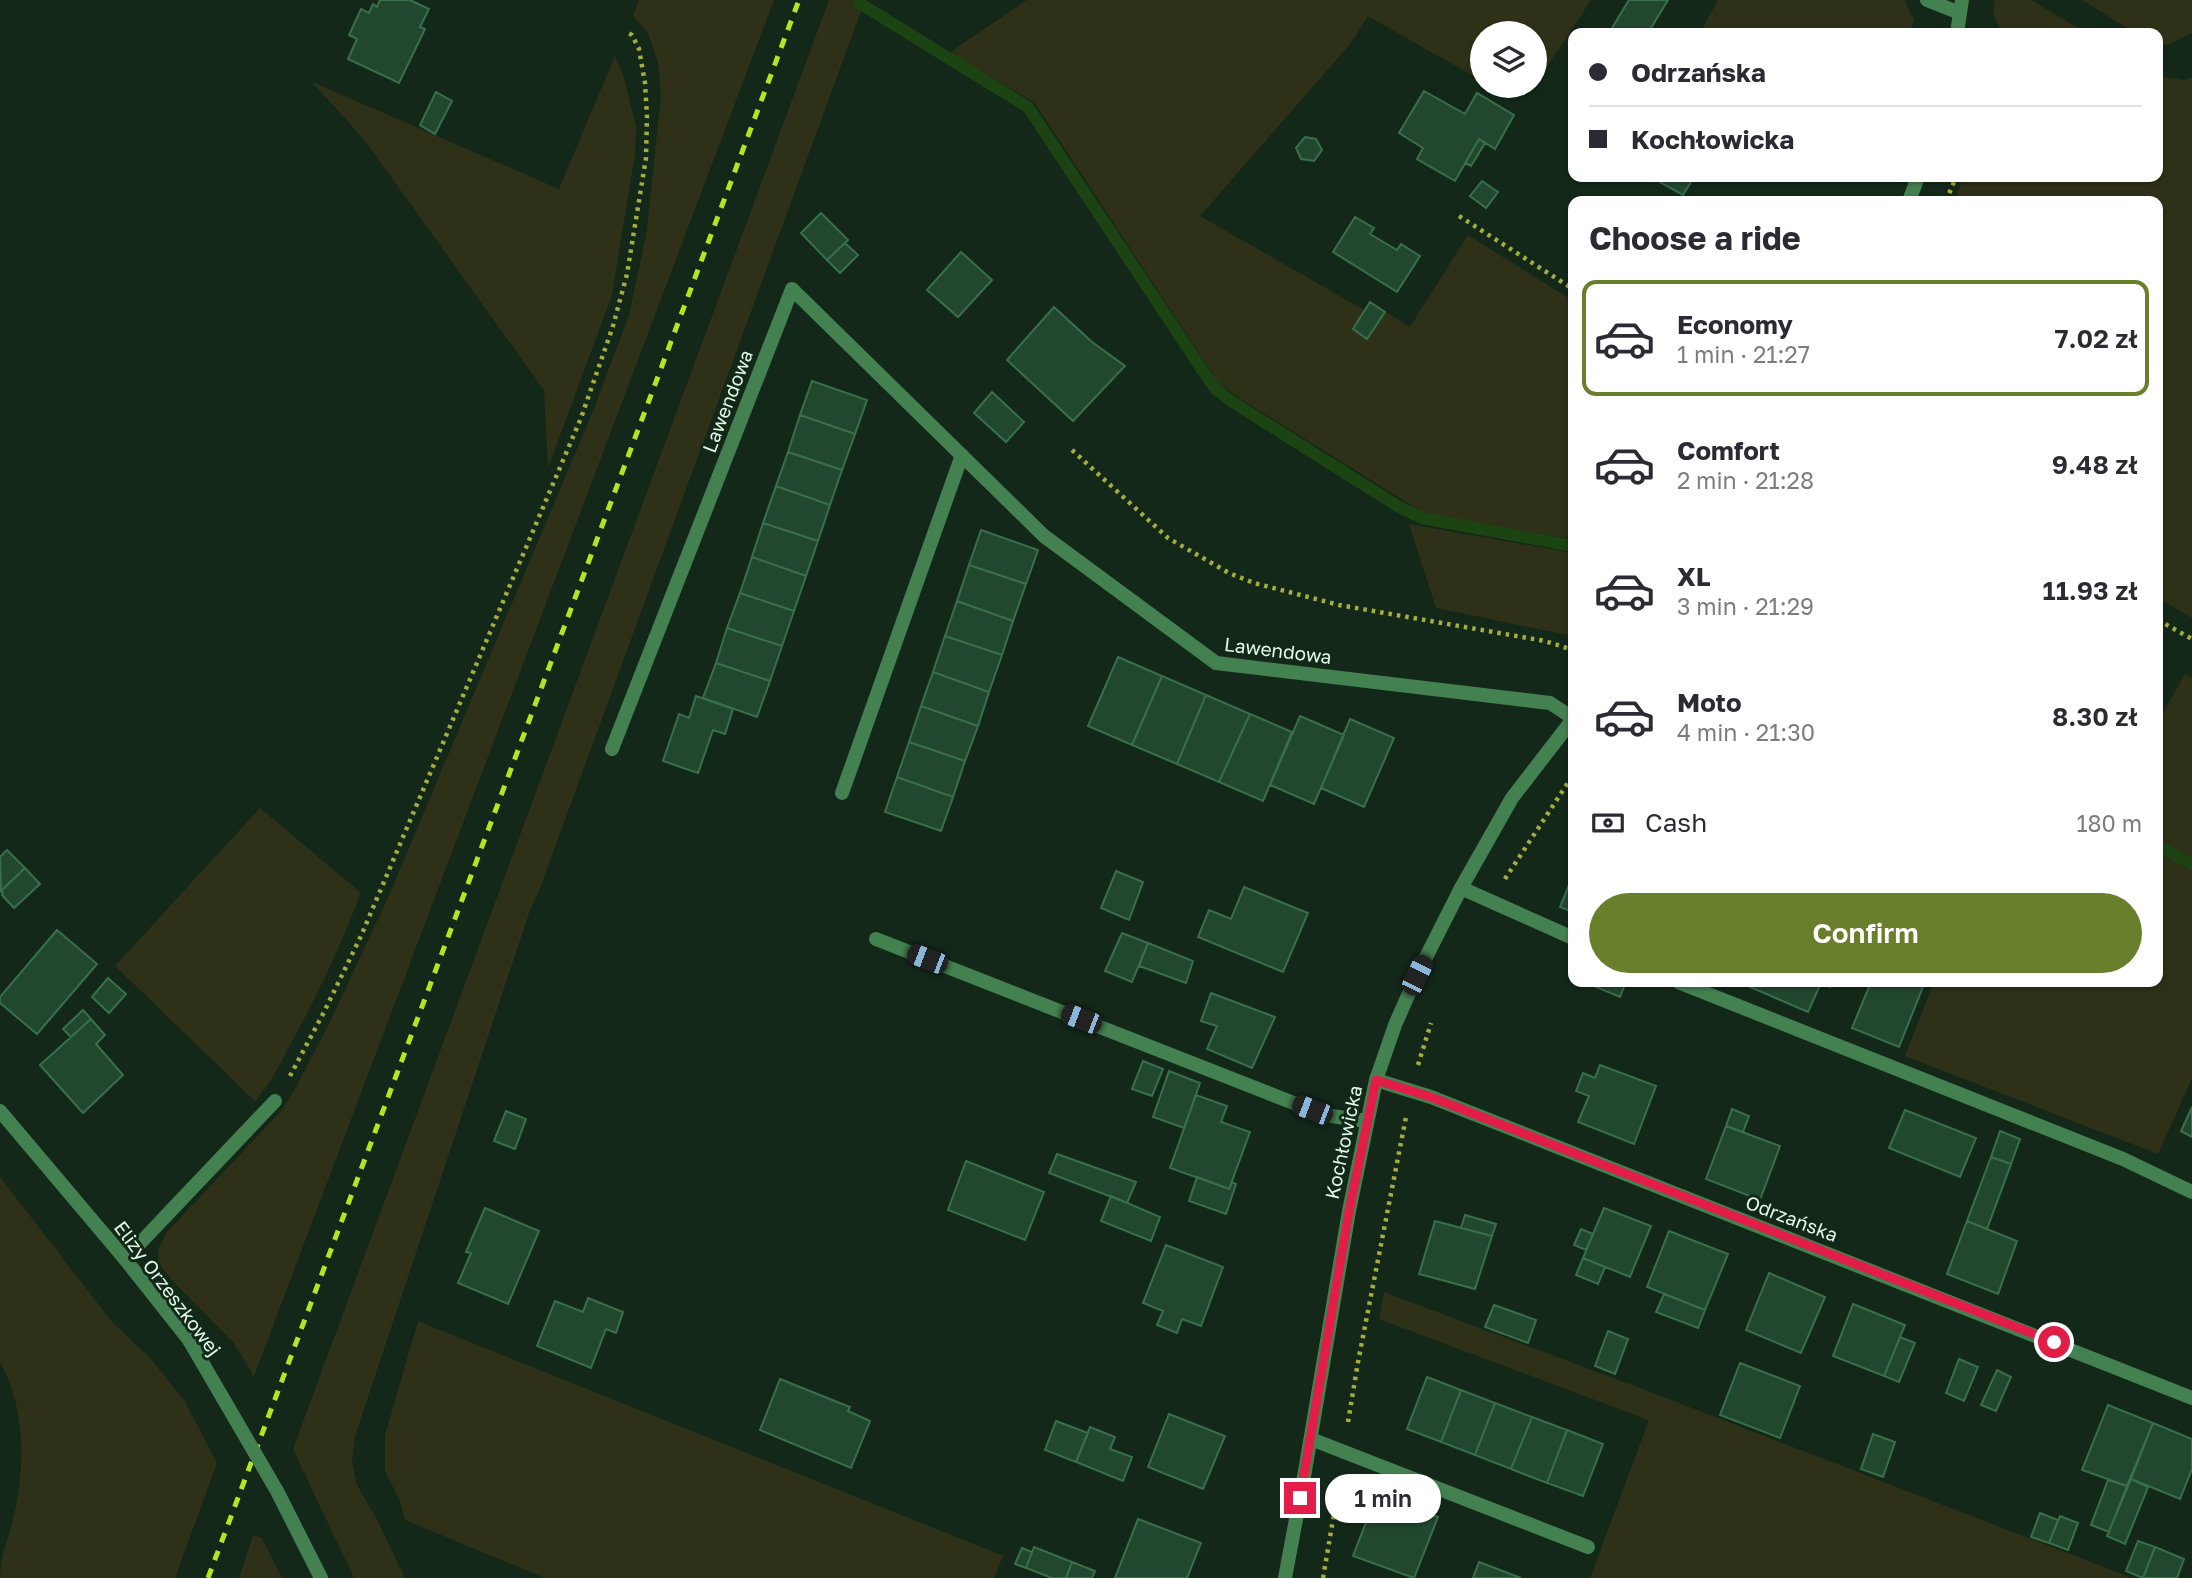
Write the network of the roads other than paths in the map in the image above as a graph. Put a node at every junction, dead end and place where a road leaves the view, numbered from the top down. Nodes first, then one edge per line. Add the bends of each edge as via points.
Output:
1 (1927, 0) edge
2 (1961, 7) edge
3 (1958, 28) edge
4 (962, 455) junction
5 (1568, 715) edge
6 (1568, 725) edge
7 (612, 750) dead end
8 (842, 793) dead end
9 (1461, 888) junction
10 (1568, 936) edge
11 (876, 939) dead end
12 (1691, 987) edge
13 (1376, 1080) junction
14 (275, 1101) road end
15 (0, 1111) edge
16 (1367, 1121) junction
17 (2192, 1192) edge
18 (125, 1259) junction
19 (2192, 1398) edge
20 (1311, 1439) junction
21 (1588, 1547) dead end
22 (321, 1578) edge
23 (1285, 1578) edge

1 - 2 street
2 - 3 street
4 - 5 street, Lawendowa via 1044,536 1216,663 1550,702
4 - 7 street, Lawendowa via 792,289
4 - 8 street
6 - 9 street, Kochłowicka via 1512,798
9 - 10 street
9 - 13 street, Kochłowicka via 1406,1000
11 - 16 street via 1324,1115
12 - 17 street via 2110,1154
13 - 16 street, Kochłowicka
13 - 19 street, Odrzańska
14 - 18 street
15 - 18 street, Elizy Orzeszkowej
16 - 20 street, Kochłowicka
18 - 22 street, Elizy Orzeszkowej, bridge via 189,1340 277,1491
20 - 21 street
20 - 23 street, Kochłowicka

